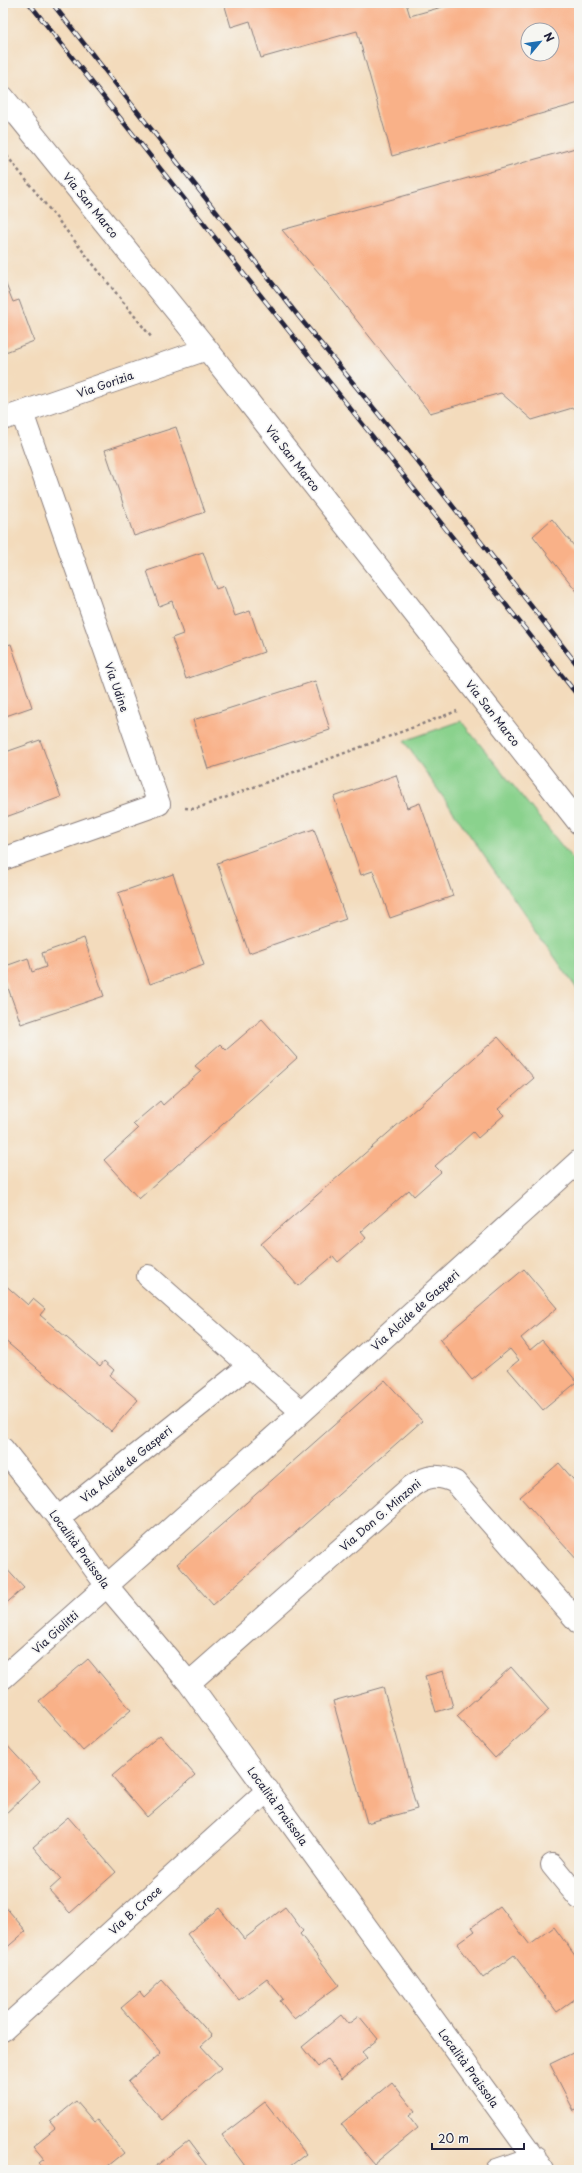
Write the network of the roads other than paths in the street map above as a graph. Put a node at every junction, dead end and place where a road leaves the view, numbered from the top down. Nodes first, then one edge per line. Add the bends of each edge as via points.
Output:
1 (3, 97) edge
2 (207, 349) junction
3 (13, 416) edge
4 (579, 823) edge
5 (3, 860) edge
6 (579, 1161) edge
7 (148, 1276) dead end
8 (250, 1365) junction
9 (302, 1412) junction
10 (3, 1449) edge
11 (58, 1518) junction
12 (107, 1586) junction
13 (579, 1623) edge
14 (3, 1678) edge
15 (189, 1683) junction
16 (268, 1790) junction
17 (552, 1865) dead end
18 (579, 1898) edge
19 (3, 2030) edge
20 (539, 2164) edge
21 (497, 2170) edge

1 - 2 street, Via San Marco
2 - 3 street, Via Gorizia
2 - 4 street, Via San Marco
3 - 5 street, Via Udine via 159,804
6 - 9 street, Via Alcide de Gasperi
7 - 8 street
8 - 9 street
8 - 11 street, Via Alcide de Gasperi
9 - 12 street, Via Alcide de Gasperi
10 - 11 street, Località Praissola
11 - 12 street, Località Praissola
12 - 14 street, Via Giolitti
12 - 15 street, Località Praissola
13 - 15 street, Via Don G. Minzoni via 455,1482 445,1477 434,1476 422,1478 412,1486
15 - 16 street, Località Praissola
16 - 19 street, Via B. Croce
16 - 20 street, Località Praissola
17 - 18 street
20 - 21 street

